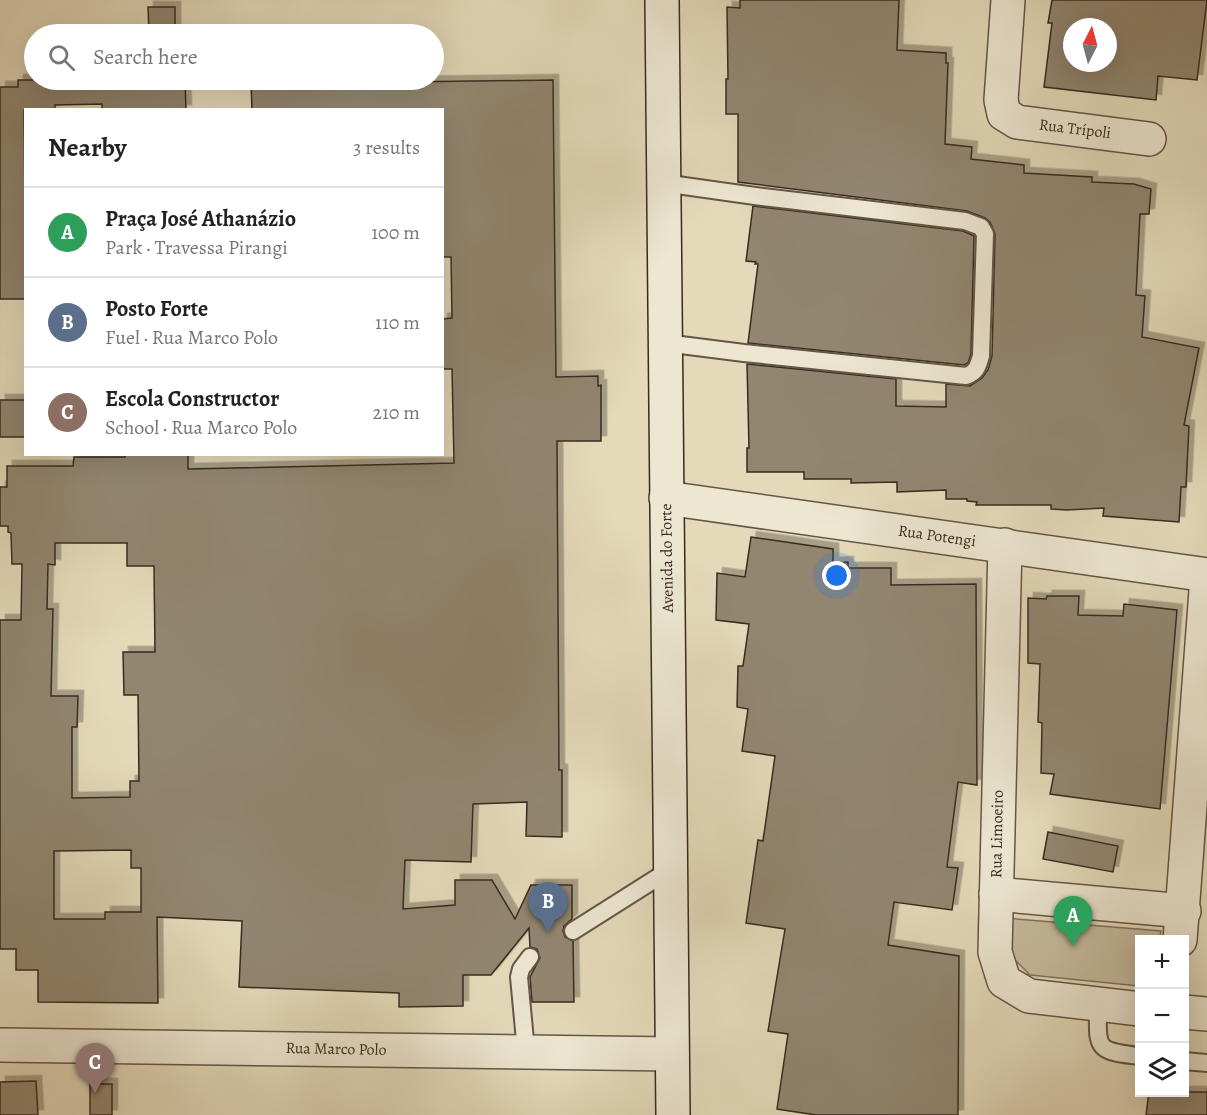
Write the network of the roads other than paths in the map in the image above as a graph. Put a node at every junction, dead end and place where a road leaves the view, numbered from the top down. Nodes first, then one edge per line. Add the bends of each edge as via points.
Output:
1 (662, 0) edge
2 (1008, 0) edge
3 (1149, 138) dead end
4 (663, 183) junction
5 (665, 343) junction
6 (666, 498) junction
7 (1005, 546) junction
8 (1207, 576) edge
9 (671, 869) junction
10 (996, 894) junction
11 (1182, 925) edge
12 (573, 931) dead end
13 (530, 957) dead end
14 (1098, 1004) junction
15 (1135, 1008) edge
16 (1189, 1012) edge
17 (1207, 1014) edge
18 (0, 1045) edge
19 (526, 1051) junction
20 (672, 1054) junction
21 (1135, 1055) edge
22 (1189, 1062) edge
23 (1207, 1064) edge
24 (673, 1115) edge

1 - 4 street, Avenida do Forte
2 - 3 street, Rua Trípoli via 1001,100 1004,114 1017,122
4 - 5 street, Avenida do Forte
4 - 5 lane via 965,220 981,227 985,234 981,356 974,373 966,376
5 - 6 street, Avenida do Forte
6 - 7 street, Rua Potengi
6 - 9 street, Avenida do Forte
7 - 8 street, Rua Potengi
7 - 10 street, Rua Limoeiro
8 - 11 street
9 - 12 lane
9 - 20 street, Avenida do Forte
10 - 11 street
10 - 14 street, Rua Limoeiro via 995,952 1004,981 1029,996
13 - 19 lane via 519,977
14 - 15 street, Rua Limoeiro
14 - 21 lane via 1098,1040 1102,1048
16 - 17 street
18 - 19 street, Rua Marco Polo
19 - 20 street, Rua Marco Polo
20 - 24 street, Avenida do Forte
22 - 23 lane

